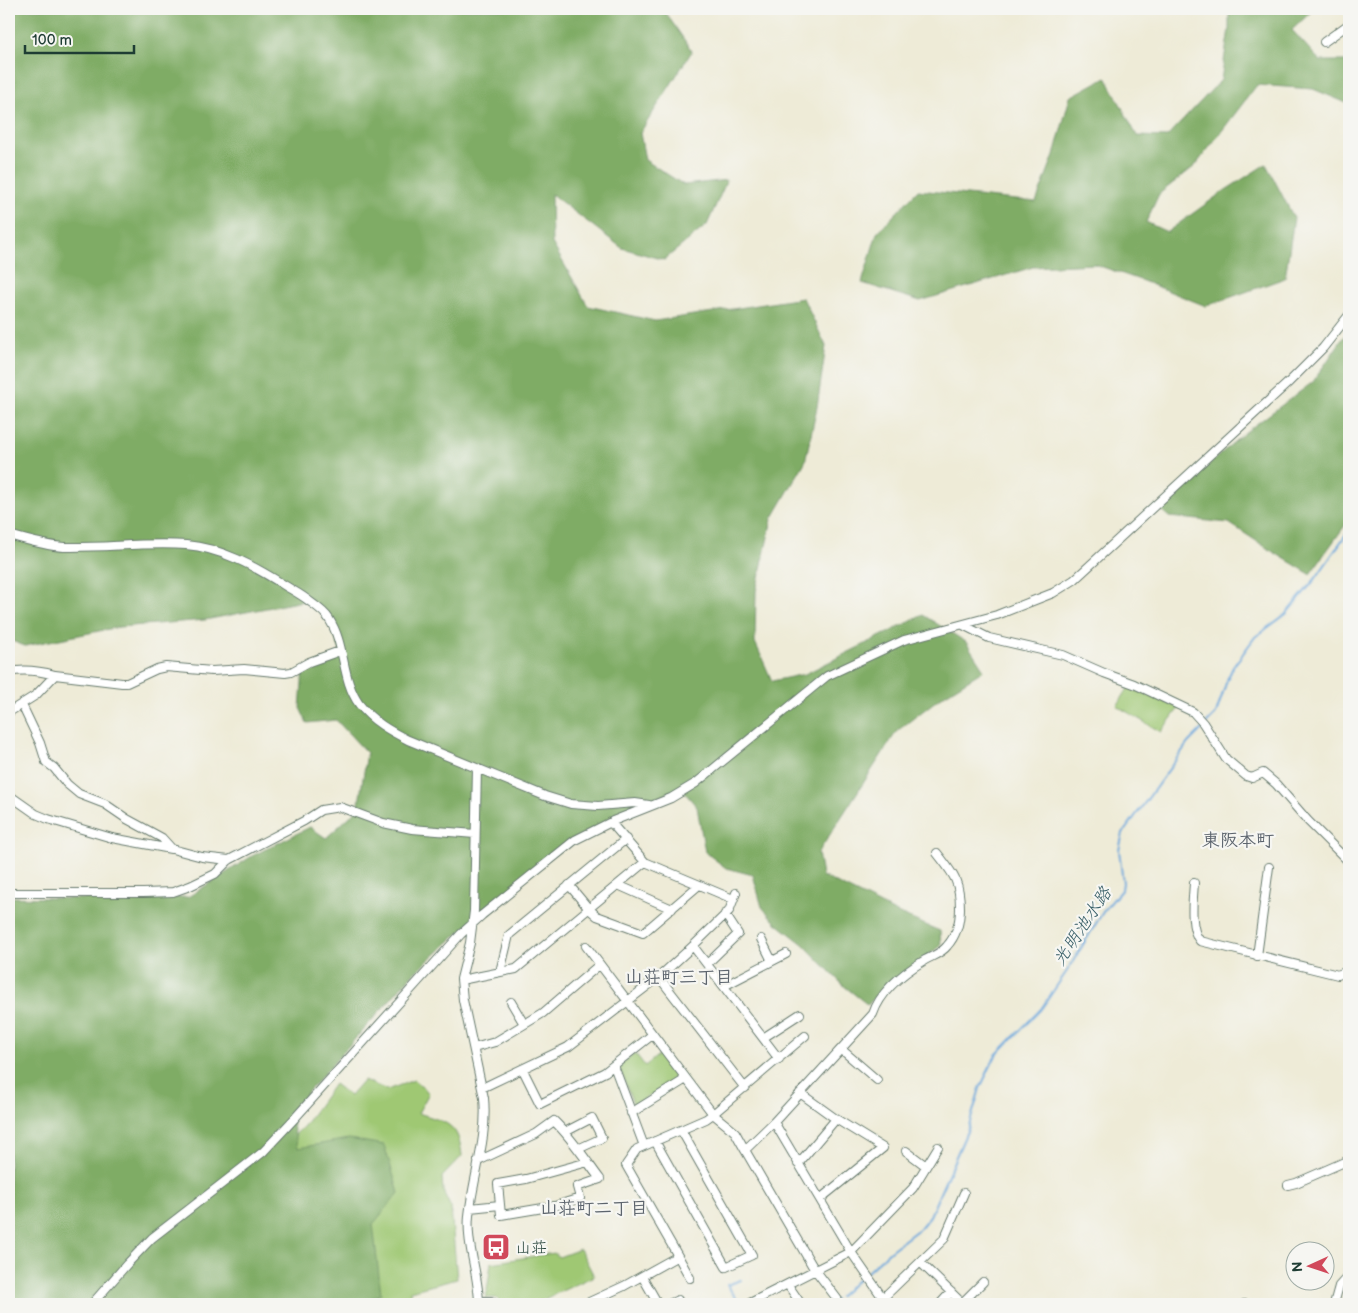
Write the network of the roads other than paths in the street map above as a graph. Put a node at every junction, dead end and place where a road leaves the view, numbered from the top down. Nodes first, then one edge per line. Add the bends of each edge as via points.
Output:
1 (1349, 24) edge
2 (1325, 31) dead end
3 (1349, 315) edge
4 (9, 535) edge
5 (963, 625) junction
6 (340, 650) junction
7 (9, 672) edge
8 (55, 675) junction
9 (22, 706) junction
10 (9, 712) edge
11 (477, 768) junction
12 (9, 795) edge
13 (652, 805) junction
14 (613, 820) junction
15 (475, 834) junction
16 (626, 839) junction
17 (172, 849) junction
18 (937, 853) dead end
19 (229, 860) junction
20 (645, 862) junction
21 (1349, 862) edge
22 (1269, 866) dead end
23 (1194, 883) dead end
24 (569, 885) junction
25 (618, 885) junction
26 (699, 885) junction
27 (9, 893) edge
28 (589, 909) junction
29 (672, 909) junction
30 (725, 914) junction
31 (473, 923) junction
32 (761, 939) dead end
33 (586, 946) dead end
34 (693, 946) junction
35 (786, 954) dead end
36 (1257, 956) junction
37 (772, 961) junction
38 (707, 964) junction
39 (599, 965) junction
40 (1349, 969) edge
41 (500, 972) junction
42 (658, 977) junction
43 (461, 979) junction
44 (724, 986) junction
45 (511, 1002) dead end
46 (626, 1002) junction
47 (800, 1014) dead end
48 (524, 1024) junction
49 (652, 1035) junction
50 (805, 1036) dead end
51 (763, 1038) junction
52 (474, 1048) junction
53 (841, 1049) junction
54 (779, 1059) junction
55 (614, 1066) junction
56 (523, 1070) junction
57 (686, 1079) junction
58 (877, 1080) dead end
59 (482, 1088) junction
60 (744, 1088) junction
61 (800, 1093) junction
62 (631, 1113) junction
63 (713, 1114) junction
64 (836, 1119) junction
65 (774, 1122) junction
66 (681, 1130) junction
67 (565, 1132) junction
68 (655, 1141) junction
69 (644, 1146) junction
70 (938, 1147) dead end
71 (578, 1149) junction
72 (745, 1150) junction
73 (906, 1152) dead end
74 (1349, 1160) edge
75 (478, 1162) junction
76 (588, 1162) junction
77 (798, 1164) junction
78 (926, 1166) junction
79 (1288, 1185) dead end
80 (964, 1193) dead end
81 (820, 1199) junction
82 (500, 1205) junction
83 (470, 1208) junction
84 (852, 1252) junction
85 (678, 1256) junction
86 (920, 1262) junction
87 (816, 1271) junction
88 (1349, 1275) edge
89 (642, 1276) junction
90 (690, 1278) dead end
91 (983, 1282) dead end
92 (788, 1285) junction
93 (951, 1292) junction
94 (678, 1300) dead end
95 (838, 1301) edge
96 (885, 1301) edge
97 (479, 1303) edge
98 (92, 1304) edge
99 (494, 1304) edge
100 (585, 1304) edge
101 (658, 1304) edge
102 (669, 1304) edge
103 (748, 1304) edge
104 (801, 1304) edge
105 (940, 1304) edge
106 (1334, 1304) edge

1 - 2 street via 1327,40
3 - 5 street via 1323,348 1289,382 1074,580 1054,594
4 - 6 street via 63,547 186,545 238,559 308,600 328,618
5 - 13 street via 904,640 827,676 696,783
5 - 21 street via 989,638 1063,655 1193,712 1226,759 1246,776 1252,778 1263,773
6 - 8 street via 291,672 166,667 127,683
6 - 11 street via 347,679 359,704 372,719 408,740
7 - 8 street via 18,670
8 - 9 street
9 - 10 street
9 - 17 street via 46,762 67,784 79,794 105,804 162,838
11 - 13 street via 571,804
11 - 15 street
12 - 17 street via 48,819 112,838
13 - 14 street
14 - 16 street via 613,825
14 - 31 street via 564,848
15 - 19 street via 383,823 340,807 321,810
15 - 31 street
16 - 20 street
16 - 24 street
17 - 19 street
18 - 53 street via 952,872 959,888 957,932 946,948 890,986 873,1014
19 - 27 street via 215,874 173,892
20 - 25 street
20 - 26 street
22 - 36 street
23 - 36 street via 1192,914 1196,937 1200,941
24 - 28 street
24 - 41 street via 509,935
25 - 28 street
25 - 29 street
26 - 29 street
26 - 30 street via 734,896
28 - 29 street via 598,916 644,933
28 - 41 street via 516,969
30 - 34 street
30 - 38 street via 738,934
31 - 43 street
31 - 98 street via 452,942 263,1152 152,1238
32 - 37 street
33 - 39 street
34 - 38 street
34 - 42 street
35 - 37 street
36 - 40 street via 1338,975
37 - 44 street
38 - 44 street
39 - 46 street
39 - 48 street via 543,1013
41 - 43 street
42 - 46 street
42 - 60 street
43 - 52 street
44 - 51 street
45 - 48 street
46 - 49 street
46 - 56 street via 568,1047
47 - 51 street
48 - 52 street via 495,1042
49 - 55 street
49 - 57 street
50 - 54 street
51 - 54 street
52 - 59 street
53 - 58 street
53 - 61 street
54 - 60 street
55 - 56 street via 540,1104
55 - 62 street
56 - 59 street
57 - 62 street
57 - 63 street
59 - 75 street via 485,1123
60 - 63 street
61 - 64 street
61 - 65 street
62 - 69 street
63 - 66 street
63 - 72 street via 735,1132
64 - 77 street
64 - 81 street via 884,1148
65 - 72 street
65 - 77 street
66 - 68 street
66 - 68 street via 752,1255 726,1267
67 - 71 street
67 - 71 street via 592,1118 602,1138
67 - 75 street via 554,1121 536,1134
68 - 69 street
69 - 85 street via 637,1149 626,1165 637,1193 664,1240
70 - 78 street
71 - 76 street
72 - 87 street
73 - 78 street
74 - 79 street
75 - 83 street
76 - 82 street via 498,1184
76 - 82 street via 600,1179 577,1187 580,1198 555,1206 502,1214
77 - 81 street
78 - 84 street via 913,1188
80 - 86 street via 944,1239
81 - 84 street
82 - 83 street
83 - 97 street via 469,1227
84 - 87 street
84 - 96 street
85 - 89 street
85 - 90 street
86 - 93 street
86 - 96 street
87 - 92 street
87 - 95 street
88 - 106 street via 1340,1286
89 - 100 street
89 - 101 street
91 - 93 street via 962,1303
92 - 103 street
92 - 104 street
93 - 105 street
94 - 102 street
97 - 99 street via 490,1301

